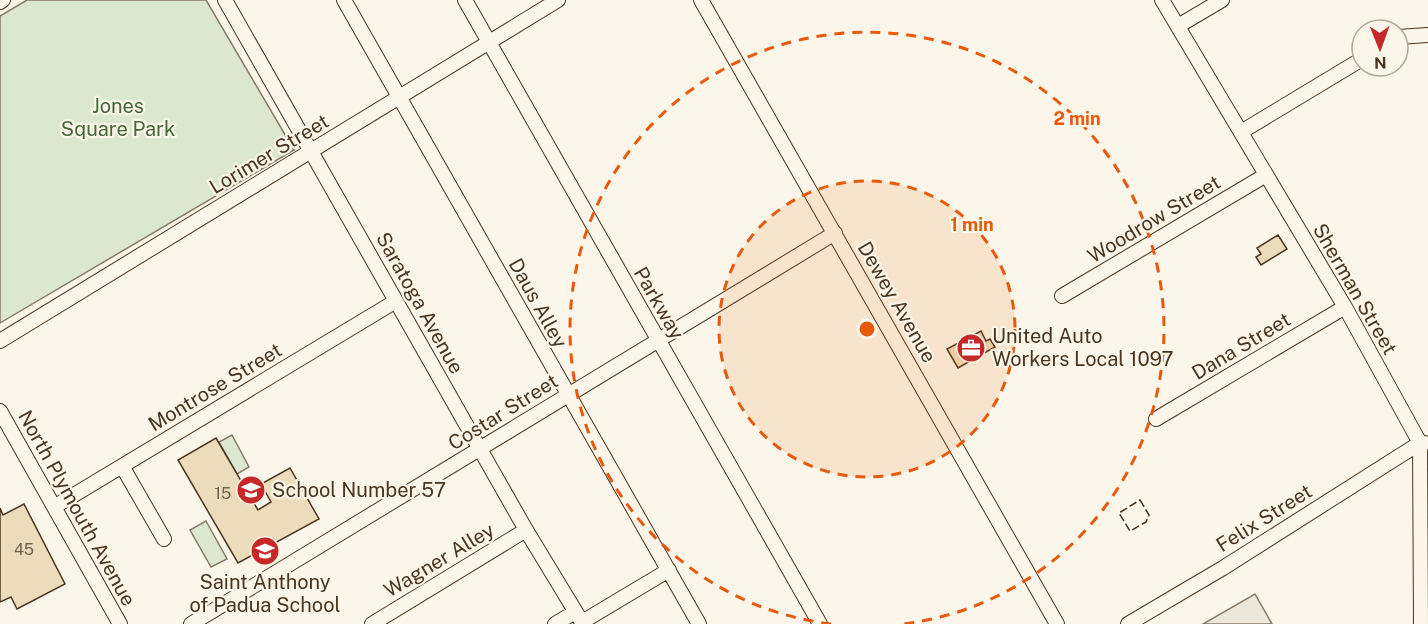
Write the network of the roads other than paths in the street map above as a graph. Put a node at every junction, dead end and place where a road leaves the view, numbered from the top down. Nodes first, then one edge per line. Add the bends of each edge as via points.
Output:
1 (225, 0) edge
2 (344, 0) edge
3 (465, 0) edge
4 (558, 0) edge
5 (702, 0) edge
6 (1162, 0) edge
7 (1222, 0) edge
8 (1178, 26) junction
9 (1428, 35) edge
10 (1410, 36) edge
11 (489, 42) junction
12 (1350, 66) edge
13 (399, 97) junction
14 (1241, 132) junction
15 (312, 150) junction
16 (1266, 175) junction
17 (835, 233) junction
18 (1062, 296) dead end
19 (396, 301) junction
20 (1345, 307) junction
21 (0, 341) edge
22 (658, 341) junction
23 (568, 395) junction
24 (0, 411) edge
25 (1156, 419) dead end
26 (1424, 443) edge
27 (480, 449) junction
28 (122, 466) junction
29 (54, 507) junction
30 (526, 530) junction
31 (164, 539) dead end
32 (669, 570) junction
33 (580, 619) edge
34 (1423, 623) edge
35 (120, 624) edge
36 (191, 624) edge
37 (372, 624) edge
38 (555, 624) edge
39 (699, 624) edge
40 (820, 624) edge
41 (1057, 624) edge
42 (1128, 624) edge

1 - 15 street, Saratoga Avenue
2 - 13 street, Daus Alley
3 - 11 street, Parkway
4 - 11 street, Lorimer Street
5 - 17 street, Dewey Avenue
6 - 8 street, Sherman Street
7 - 8 street
8 - 14 street, Sherman Street
9 - 10 street
11 - 13 street, Lorimer Street
11 - 22 street, Parkway
12 - 14 street
13 - 15 street, Lorimer Street
13 - 23 street, Daus Alley
14 - 16 street, Sherman Street
15 - 19 street, Saratoga Avenue
15 - 21 street, Lorimer Street
16 - 18 street, Woodrow Street
16 - 20 street, Sherman Street
17 - 22 street, Costar Street
17 - 41 street, Dewey Avenue
19 - 27 street, Saratoga Avenue
19 - 28 street, Montrose Street
20 - 25 street, Dana Street
20 - 26 street, Sherman Street
22 - 23 street, Costar Street
22 - 40 street, Parkway
23 - 27 street, Costar Street
23 - 32 street, Daus Alley
24 - 29 street, North Plymouth Avenue
26 - 34 street, Sherman Street
26 - 42 street, Felix Street
27 - 30 street, Saratoga Avenue
27 - 36 street, Costar Street
28 - 29 street, Montrose Street
28 - 31 street
29 - 35 street, North Plymouth Avenue
30 - 33 street, Saratoga Avenue
30 - 37 street, Wagner Alley
32 - 33 street
32 - 39 street, Daus Alley
33 - 38 street

